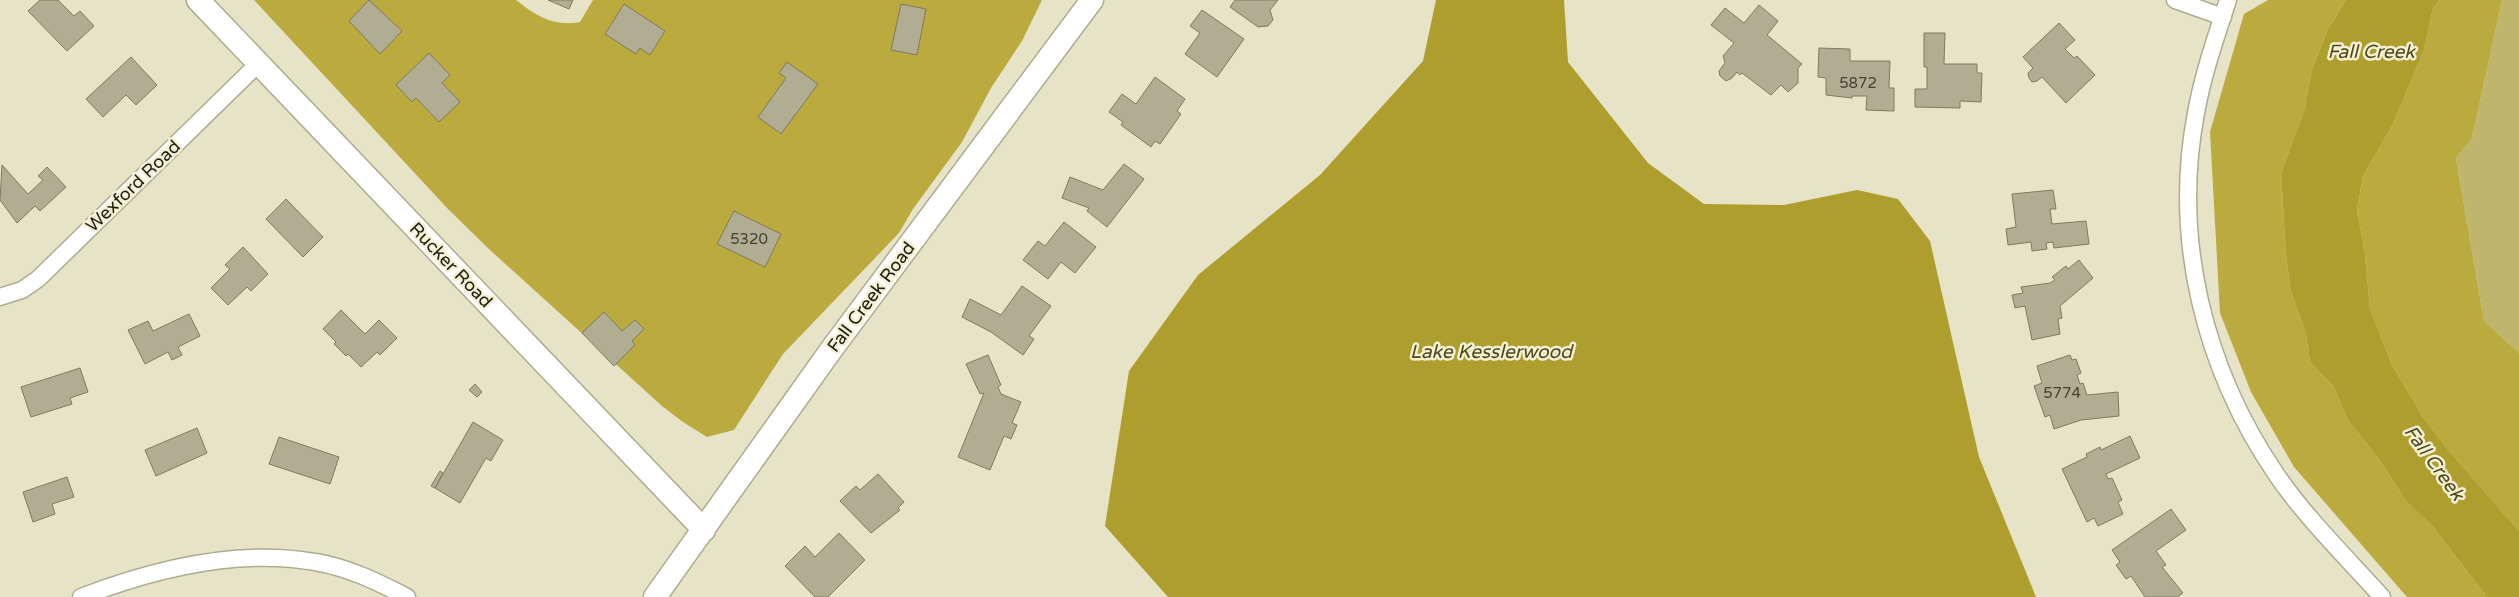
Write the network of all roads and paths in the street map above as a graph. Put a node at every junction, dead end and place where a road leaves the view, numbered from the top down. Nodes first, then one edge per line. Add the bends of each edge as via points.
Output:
1 (198, 0) edge
2 (1092, 0) edge
3 (2175, 0) edge
4 (2228, 0) edge
5 (2223, 17) junction
6 (259, 63) junction
7 (0, 297) edge
8 (704, 530) junction
9 (81, 597) edge
10 (406, 597) edge
11 (655, 597) edge
12 (2382, 597) edge

1 - 6 main road, Rucker Road
2 - 8 main road, Fall Creek Road via 831,350
3 - 5 street
4 - 5 street
5 - 12 street via 2199,96 2189,166 2191,246 2205,324 2228,390 2262,453 2298,503
6 - 7 street, Wexford Road via 38,280 22,290
6 - 8 main road, Rucker Road
8 - 11 main road, Fall Creek Road
9 - 10 street via 167,571 264,556 339,568

